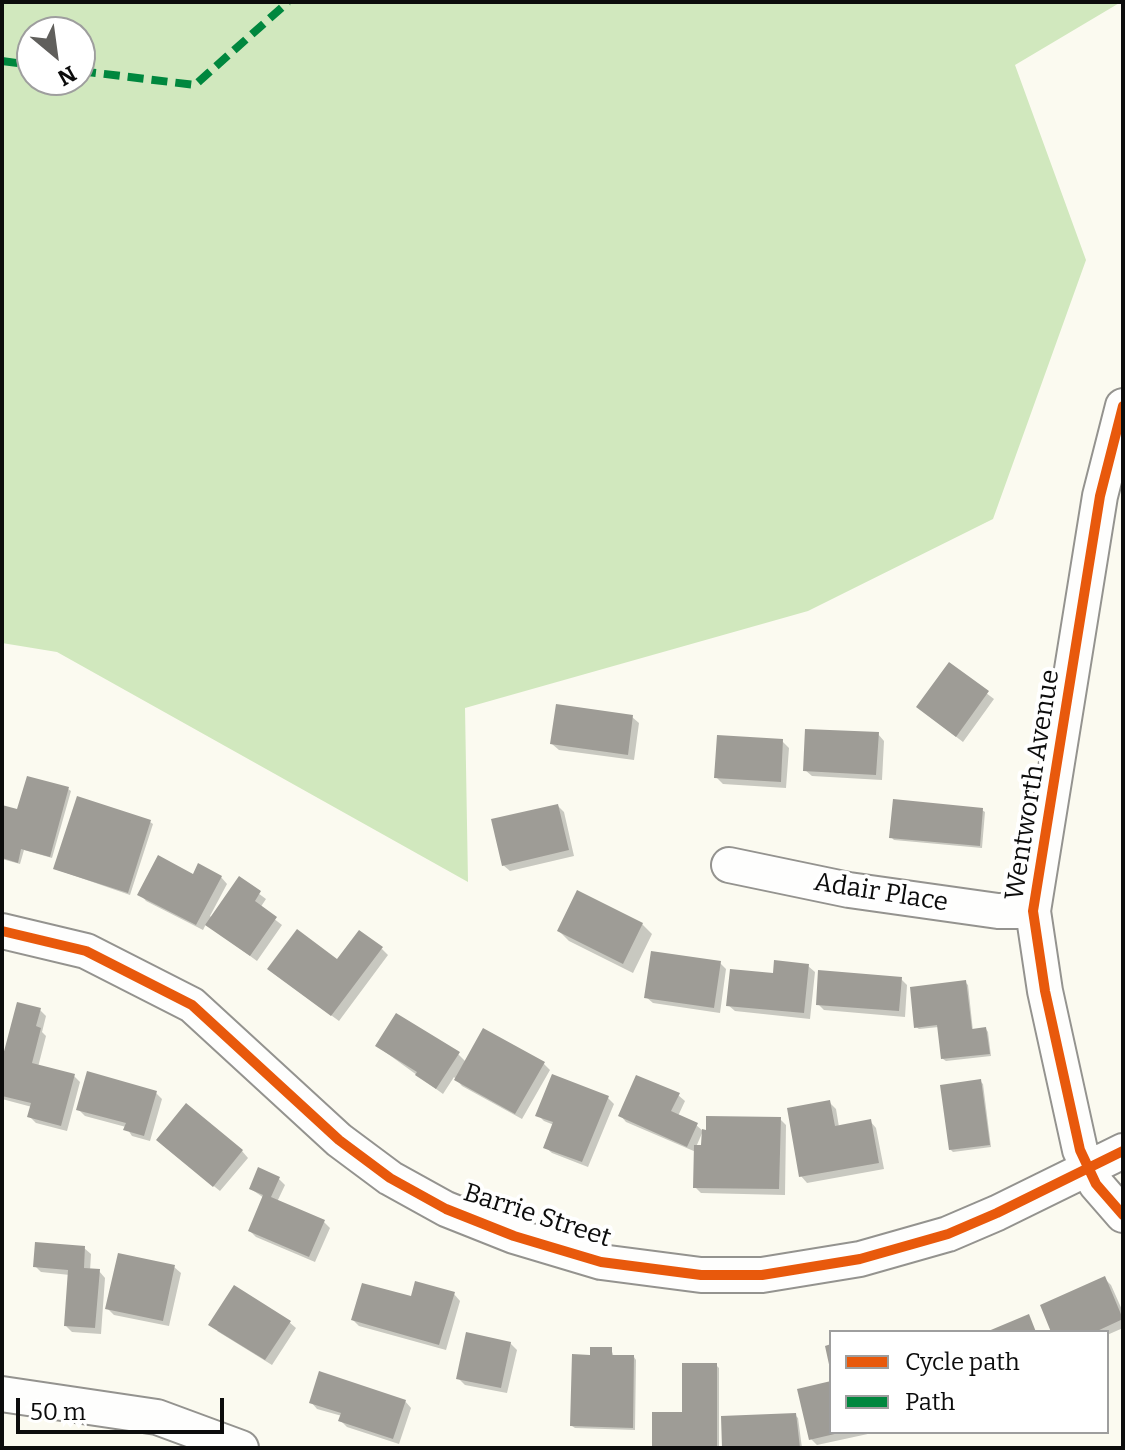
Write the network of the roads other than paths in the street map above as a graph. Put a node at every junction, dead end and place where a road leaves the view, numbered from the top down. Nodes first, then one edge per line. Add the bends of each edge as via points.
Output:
1 (1123, 406) edge
2 (729, 865) dead end
3 (1033, 911) junction
4 (2, 931) edge
5 (1123, 1151) edge
6 (1088, 1169) junction
7 (1123, 1215) edge
8 (2, 1394) edge
9 (241, 1448) edge

1 - 3 street, Wentworth Avenue via 1100,496
2 - 3 street, Adair Place via 849,890
3 - 6 street, Wentworth Avenue via 1048,1005
4 - 6 street, Barrie Street via 86,951 192,1005 339,1140 390,1178 446,1209 601,1262 701,1275 762,1275 860,1259 948,1234
5 - 6 street, Barrie Street
6 - 7 street, Wentworth Avenue
8 - 9 street via 157,1417

